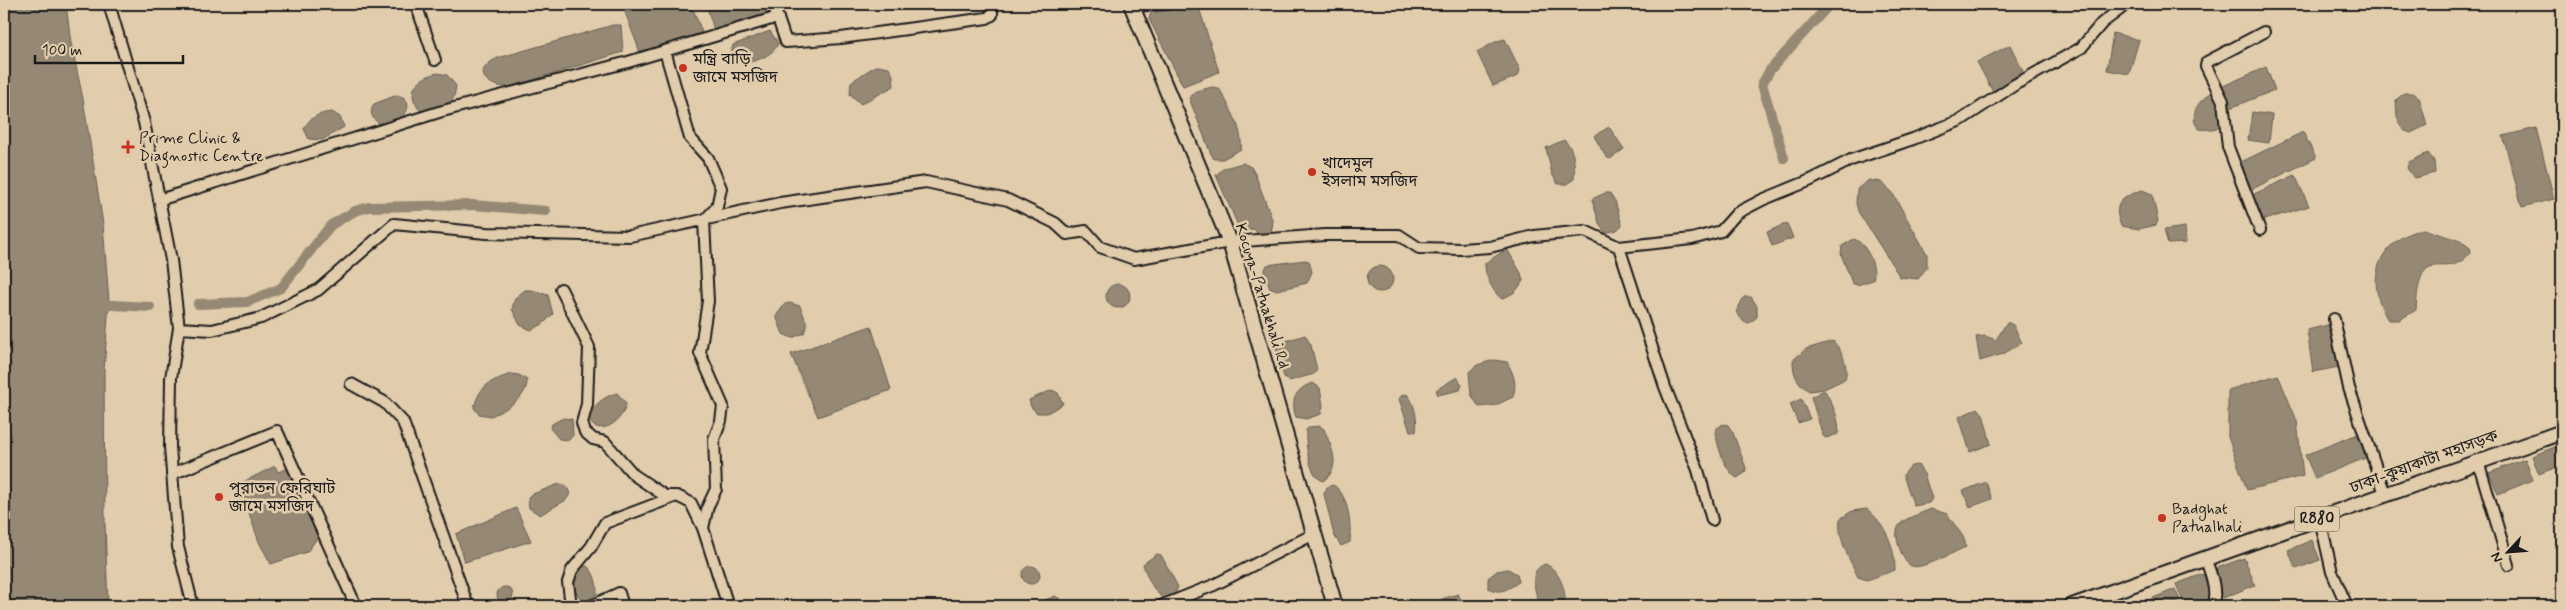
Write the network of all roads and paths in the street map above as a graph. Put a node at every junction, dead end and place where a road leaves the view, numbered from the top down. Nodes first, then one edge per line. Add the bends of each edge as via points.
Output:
1 (109, 4) edge
2 (416, 4) edge
3 (773, 4) edge
4 (992, 4) edge
5 (1166, 4) edge
6 (2127, 4) edge
7 (1132, 5) edge
8 (778, 17) junction
9 (2264, 32) dead end
10 (665, 51) junction
11 (436, 60) dead end
12 (160, 200) junction
13 (704, 221) junction
14 (2260, 230) dead end
15 (1230, 242) junction
16 (1619, 247) junction
17 (561, 289) dead end
18 (2334, 319) dead end
19 (179, 328) junction
20 (351, 384) dead end
21 (2562, 432) edge
22 (2478, 461) junction
23 (172, 474) junction
24 (2385, 494) junction
25 (677, 496) junction
26 (2320, 519) junction
27 (1712, 520) dead end
28 (703, 528) junction
29 (1314, 534) junction
30 (2205, 558) junction
31 (2509, 565) dead end
32 (193, 606) edge
33 (356, 606) edge
34 (468, 606) edge
35 (571, 606) edge
36 (591, 606) edge
37 (623, 606) edge
38 (728, 606) edge
39 (1161, 606) edge
40 (1335, 606) edge
41 (2072, 606) edge
42 (2209, 606) edge
43 (2348, 606) edge

1 - 12 street via 144,122
2 - 11 street
3 - 8 street
4 - 8 street via 992,15 987,18 841,38 786,42
5 - 7 street
6 - 16 street via 2102,23 2081,48 2016,84 1961,120 1851,160 1762,200 1737,213 1721,231 1692,239
7 - 15 main road, Kocuya-Patuakhali Rd
8 - 10 street
9 - 14 street via 2207,62 2206,66 2223,101 2228,147
10 - 12 street via 439,112
10 - 13 street via 690,138 708,158 721,188 717,207
12 - 19 street
13 - 15 street via 780,204 926,182 1008,200 1054,223 1067,234 1086,231 1100,247 1134,259
13 - 19 street via 630,236 486,233 394,224 318,290 261,318 212,330
13 - 28 street via 708,301 700,353 723,406 722,421 714,440 716,489
15 - 16 street via 1325,235 1399,235 1419,248 1461,249 1585,231
15 - 29 main road, Kocuya-Patuakhali Rd
16 - 27 street via 1665,387 1698,470
17 - 25 street via 589,347 587,404 582,423 585,432 593,440 606,442 624,464 665,496
18 - 24 street via 2349,388
19 - 23 street via 171,378
20 - 34 street via 384,402 404,422
21 - 22 main road, ঢাকা-কুয়াকাটা মহাসড়ক / R880
22 - 24 main road, ঢাকা-কুয়াকাটা মহাসড়ক / R880
22 - 31 street
23 - 32 street via 178,547
23 - 33 street via 277,431
24 - 26 main road, ঢাকা-কুয়াকাটা মহাসড়ক / R880
25 - 28 street via 691,502
25 - 35 street via 605,523 572,570 568,582
26 - 30 main road, ঢাকা-কুয়াকাটা মহাসড়ক / R880
26 - 43 street via 2332,572
28 - 38 street
29 - 39 street via 1214,585
29 - 40 main road, Kocuya-Patuakhali Rd
30 - 41 main road, ঢাকা-কুয়াকাটা মহাসড়ক / R880
30 - 42 street via 2212,576 2214,597 2213,604
36 - 37 street via 619,593

